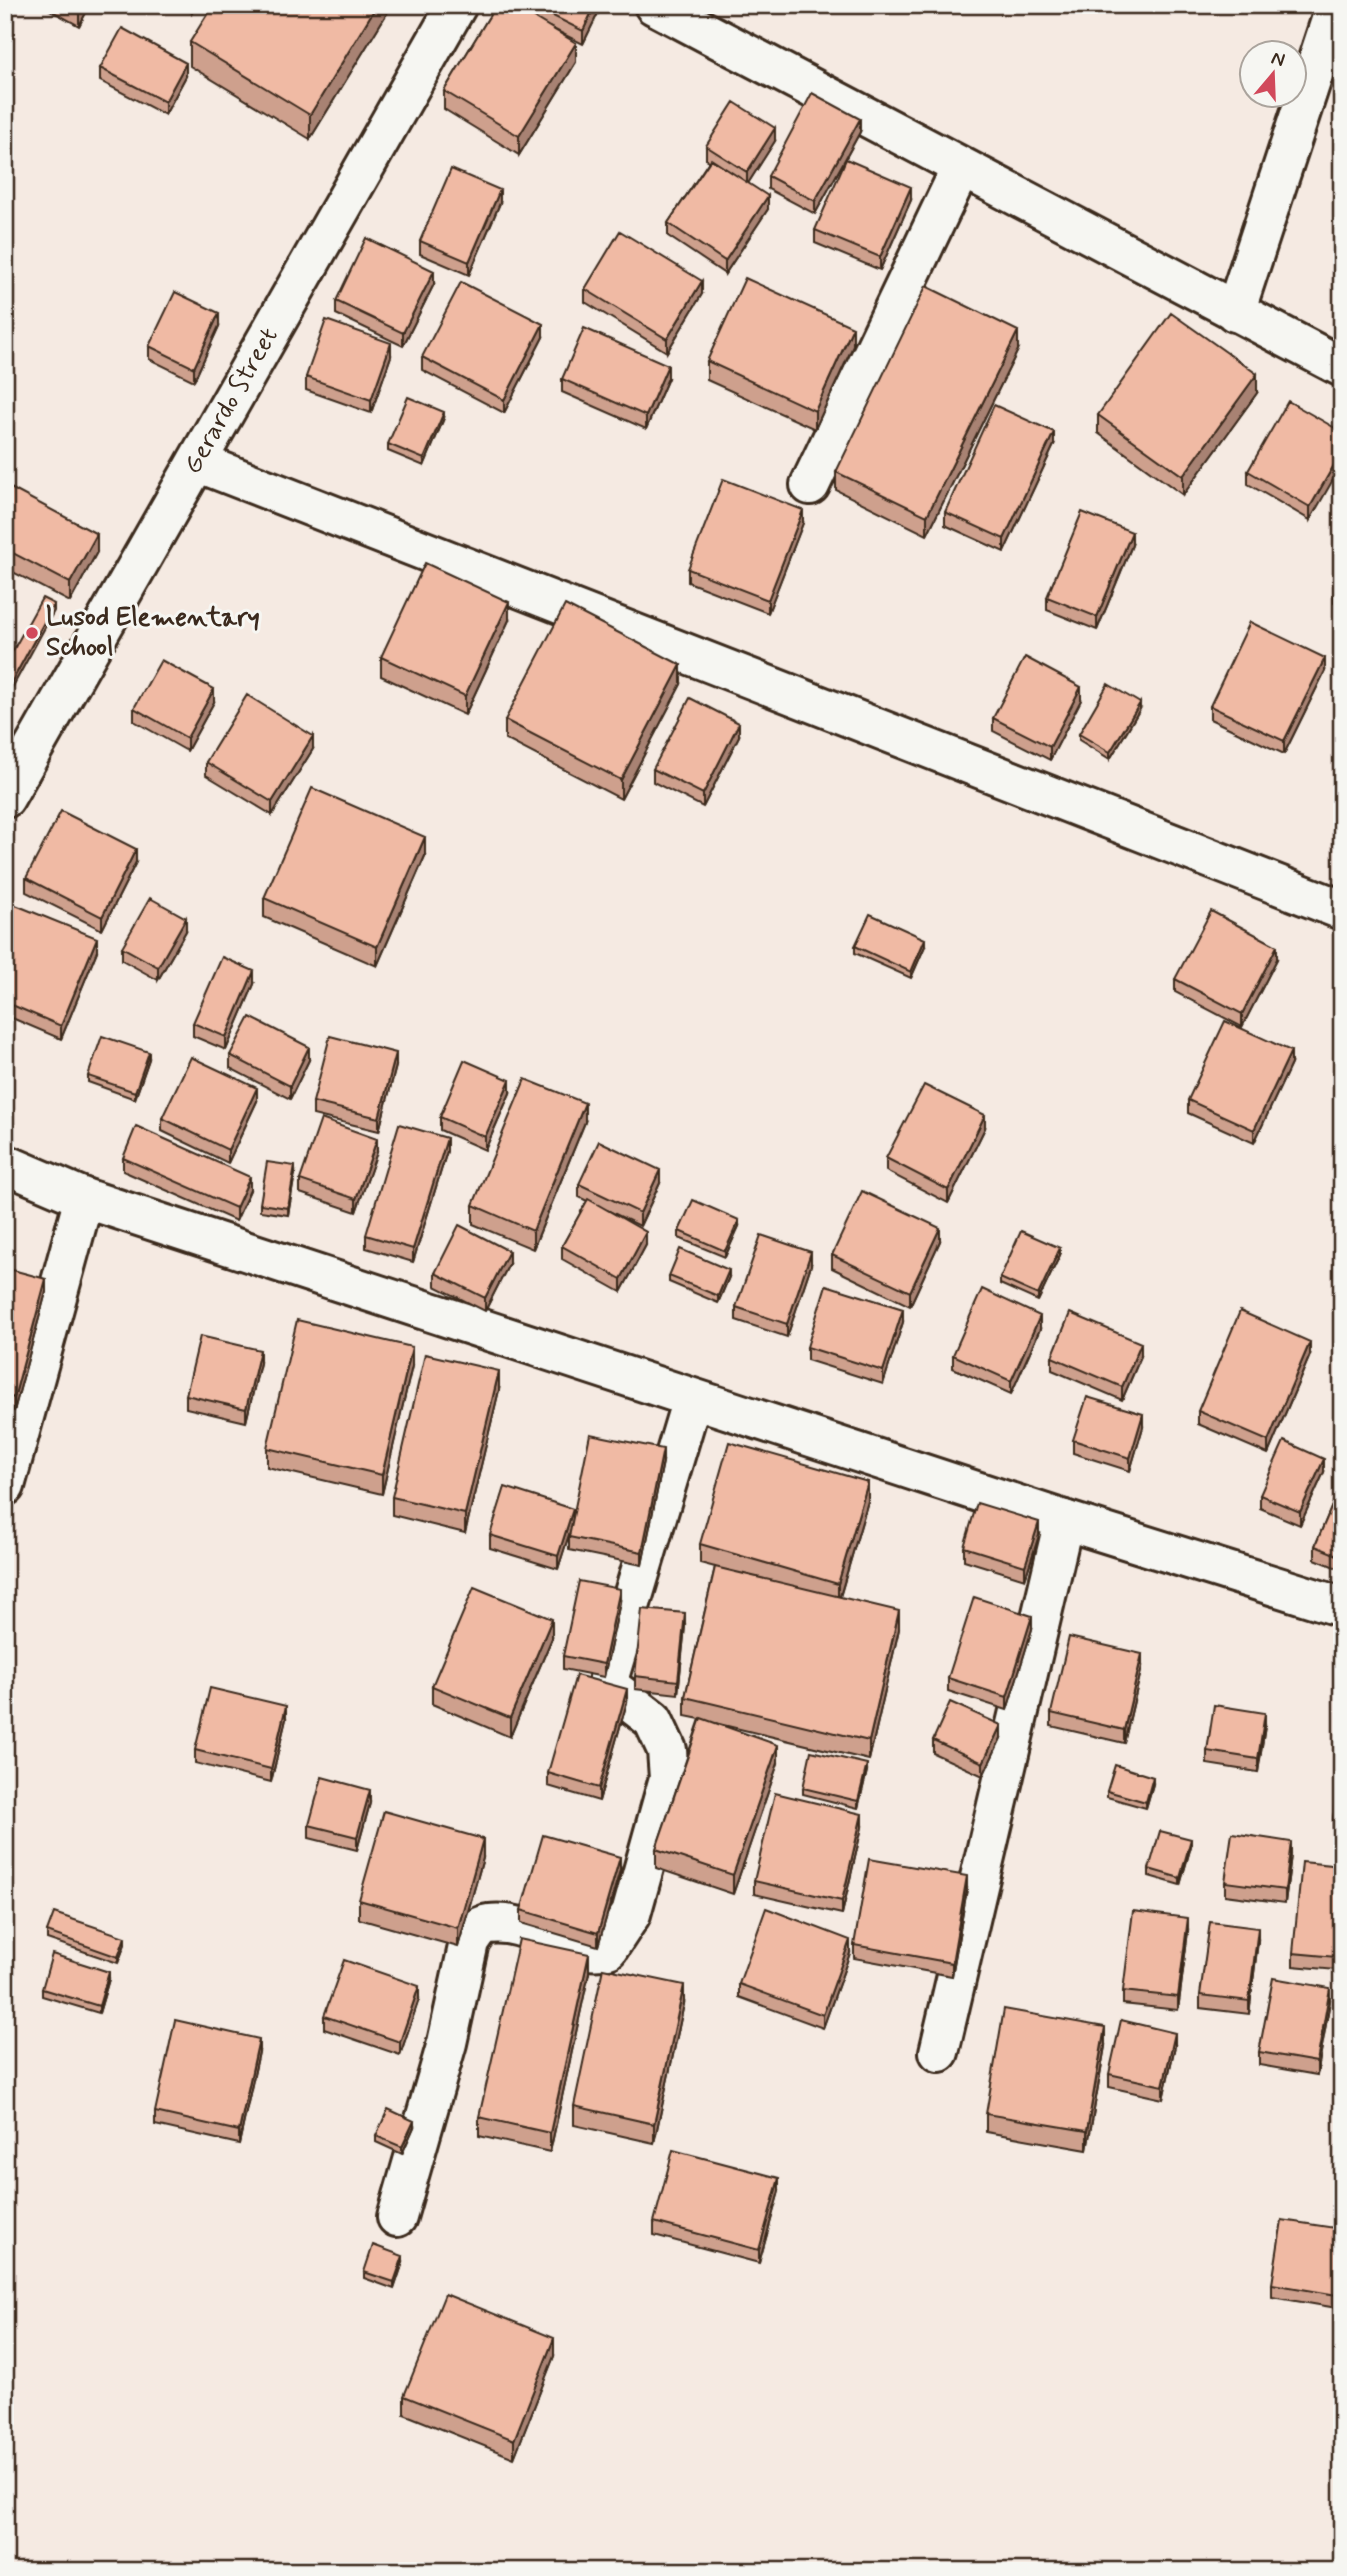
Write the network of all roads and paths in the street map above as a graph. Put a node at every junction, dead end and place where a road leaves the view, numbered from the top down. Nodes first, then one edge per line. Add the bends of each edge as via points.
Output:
1 (457, 5) edge
2 (654, 5) edge
3 (1336, 5) edge
4 (961, 167) junction
5 (1235, 312) junction
6 (1342, 367) edge
7 (197, 462) junction
8 (810, 485) dead end
9 (5, 798) edge
10 (1342, 910) edge
11 (5, 1164) edge
12 (84, 1198) junction
13 (692, 1399) junction
14 (5, 1486) edge
15 (1064, 1520) junction
16 (1342, 1607) edge
17 (939, 2052) dead end
18 (397, 2217) dead end

1 - 7 street, Gerardo Street
2 - 4 street
3 - 5 street
4 - 5 street
4 - 8 street
5 - 6 street
7 - 9 street, Gerardo Street
7 - 10 street
11 - 12 street
12 - 13 street
12 - 14 street
13 - 15 street
13 - 18 street via 610,1677 613,1689 653,1720 667,1750 669,1778 631,1913 608,1949 593,1953 514,1927 488,1924 477,1930 469,1942 447,2043
15 - 16 street
15 - 17 street

